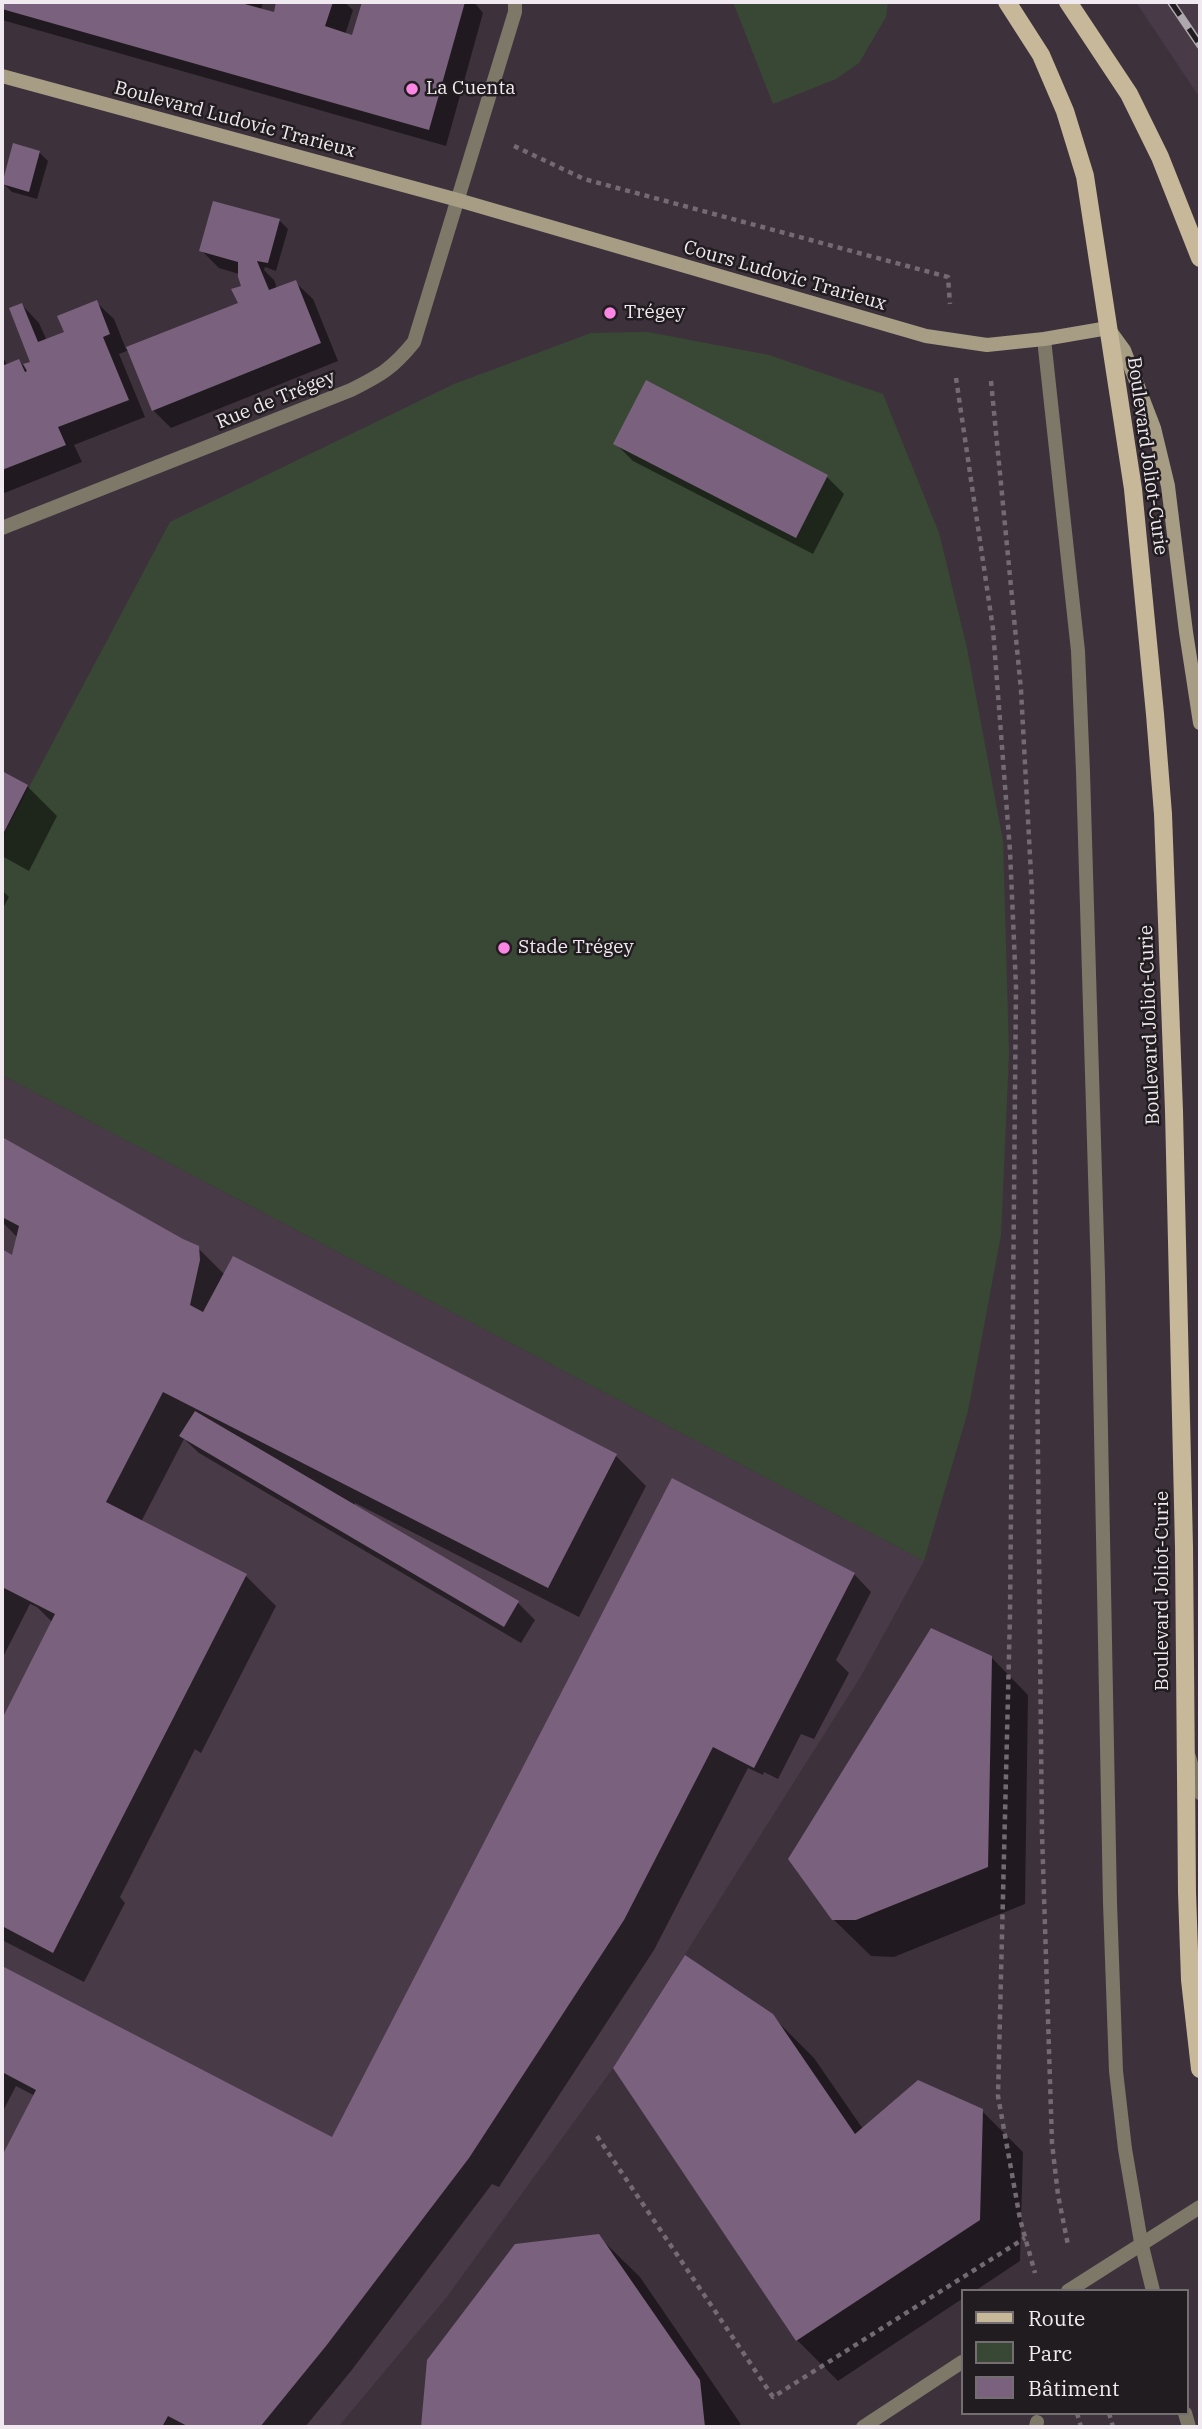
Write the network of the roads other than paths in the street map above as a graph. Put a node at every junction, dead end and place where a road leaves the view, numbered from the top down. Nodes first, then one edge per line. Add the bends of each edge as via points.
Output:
1 (516, 2) edge
2 (1007, 2) edge
3 (1068, 2) edge
4 (2, 76) edge
5 (457, 200) junction
6 (1200, 258) edge
7 (1108, 328) junction
8 (1044, 339) junction
9 (2, 528) edge
10 (1200, 723) edge
11 (1184, 1742) junction
12 (1200, 1793) edge
13 (1200, 2069) edge
14 (1200, 2207) edge
15 (1141, 2242) junction
16 (1072, 2288) edge
17 (1153, 2289) edge
18 (960, 2363) edge
19 (863, 2427) edge

1 - 5 street, Rue de Trégey
2 - 7 main road, Boulevard Joliot-Curie via 1041,55 1065,111 1085,176
3 - 6 main road via 1129,94
4 - 5 main road, Boulevard Ludovic Trarieux
5 - 8 main road, Cours Ludovic Trarieux via 926,337 987,345
5 - 9 street, Rue de Trégey via 414,342 384,374
7 - 8 main road, Cours Ludovic Trarieux
7 - 10 main road via 1124,350 1154,428 1168,486
7 - 11 main road, Boulevard Joliot-Curie via 1133,489 1163,814 1181,1401
8 - 15 street via 1078,664 1098,1262 1116,2071
11 - 12 street
11 - 13 main road, Boulevard Joliot-Curie via 1190,1980
14 - 15 street
15 - 16 street
15 - 17 street
18 - 19 street

